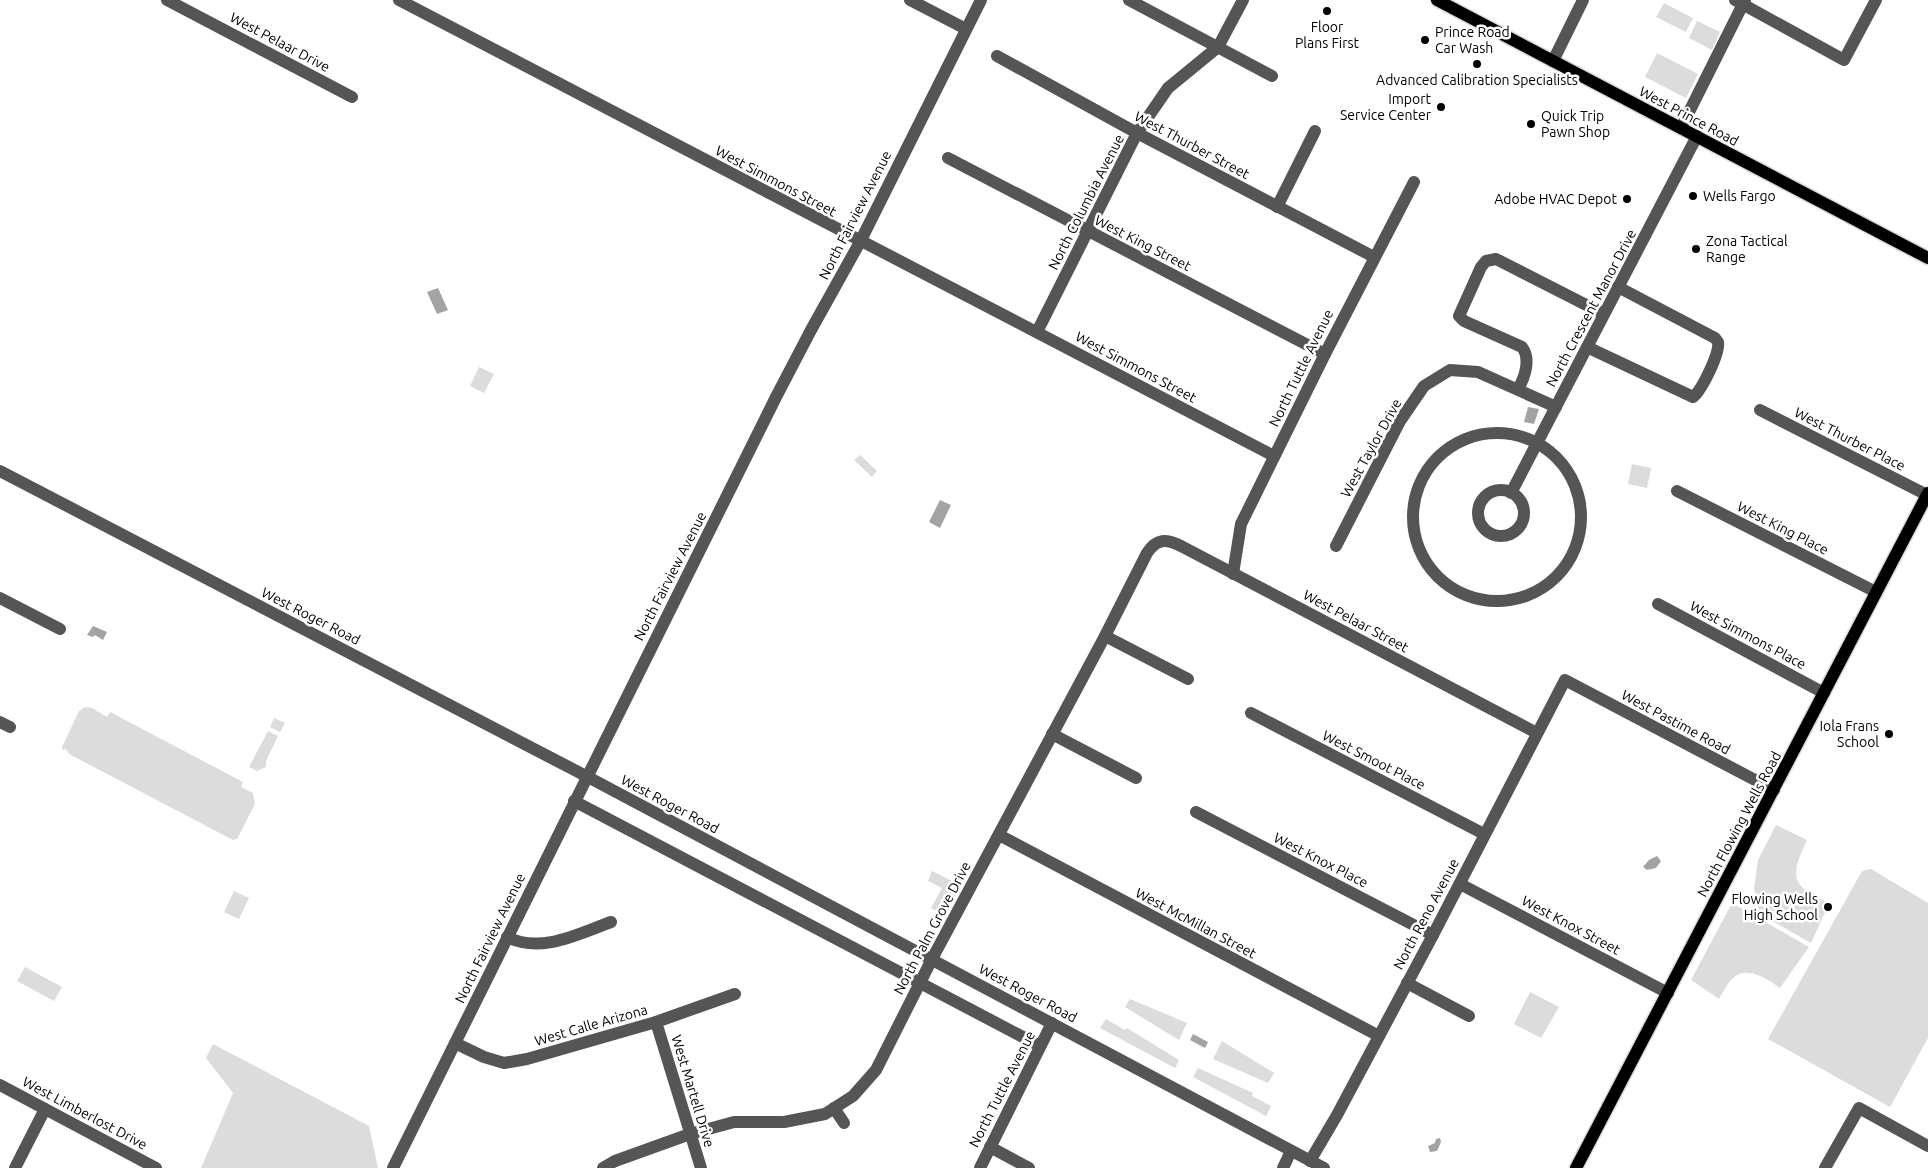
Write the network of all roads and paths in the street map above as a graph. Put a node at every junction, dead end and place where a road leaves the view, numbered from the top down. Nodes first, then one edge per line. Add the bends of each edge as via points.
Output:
1 (167, 0) edge
2 (399, 0) edge
3 (910, 0) edge
4 (981, 0) edge
5 (1130, 0) edge
6 (1243, 0) edge
7 (1437, 0) edge
8 (1583, 0) edge
9 (1876, 0) edge
10 (1741, 1) edge
11 (966, 30) junction
12 (1218, 47) junction
13 (997, 56) dead end
14 (1553, 61) junction
15 (1272, 76) dead end
16 (352, 97) dead end
17 (1681, 128) junction
18 (1315, 131) dead end
19 (1137, 133) junction
20 (1697, 136) junction
21 (948, 158) dead end
22 (1414, 182) dead end
23 (1277, 207) junction
24 (1088, 231) junction
25 (860, 242) junction
26 (1374, 257) junction
27 (1928, 258) edge
28 (1618, 287) junction
29 (1604, 314) junction
30 (1037, 332) junction
31 (1587, 347) junction
32 (1325, 354) junction
33 (1518, 389) junction
34 (1556, 407) junction
35 (1760, 410) dead end
36 (1536, 442) junction
37 (1274, 456) junction
38 (0, 471) edge
39 (1677, 491) dead end
40 (1511, 493) dead end
41 (1928, 494) edge
42 (1158, 538) joint
43 (1336, 546) dead end
44 (1233, 574) junction
45 (1876, 592) junction
46 (0, 598) edge
47 (1658, 604) dead end
48 (60, 629) dead end
49 (1105, 636) junction
50 (1188, 679) dead end
51 (1565, 680) joint
52 (1824, 693) junction
53 (1251, 713) dead end
54 (1537, 733) junction
55 (1052, 734) junction
56 (586, 776) junction
57 (1136, 778) dead end
58 (1774, 790) junction
59 (574, 801) junction
60 (1196, 812) dead end
61 (1484, 834) junction
62 (999, 835) junction
63 (1460, 884) junction
64 (612, 922) dead end
65 (1433, 935) junction
66 (507, 936) junction
67 (932, 959) junction
68 (920, 982) junction
69 (1407, 983) junction
70 (1668, 993) junction
71 (736, 994) dead end
72 (1468, 1016) dead end
73 (656, 1022) junction
74 (1052, 1023) junction
75 (1379, 1036) junction
76 (455, 1043) junction
77 (1040, 1046) junction
78 (0, 1085) edge
79 (834, 1108) junction
80 (45, 1109) junction
81 (844, 1123) dead end
82 (690, 1134) junction
83 (1928, 1146) edge
84 (990, 1147) junction
85 (1291, 1151) junction
86 (1310, 1161) junction
87 (16, 1168) edge
88 (156, 1168) edge
89 (393, 1168) edge
90 (603, 1168) edge
91 (701, 1168) edge
92 (980, 1168) edge
93 (1029, 1168) edge
94 (1283, 1168) edge
95 (1324, 1168) edge
96 (1576, 1168) edge
97 (1826, 1168) edge

1 - 16 street, West Pelaar Drive
2 - 25 street, West Simmons Street
3 - 11 street
4 - 11 street, North Fairview Avenue
5 - 12 street
6 - 12 street, North Columbia Avenue
7 - 14 main road, West Prince Road
8 - 14 street
9 - 10 street via 1844,60
10 - 17 street
11 - 25 street, North Fairview Avenue
12 - 15 street
12 - 19 street, North Columbia Avenue via 1168,88
13 - 19 street, West Thurber Street
14 - 17 main road, West Prince Road
17 - 20 main road, West Prince Road
18 - 23 street
19 - 23 street, West Thurber Street
19 - 24 street, North Columbia Avenue
20 - 27 main road, West Prince Road
20 - 28 street, North Crescent Manor Drive
21 - 24 street, West King Street
22 - 26 street, North Tuttle Avenue
23 - 26 street, West Thurber Street
24 - 30 street, North Columbia Avenue
24 - 32 street, West King Street
25 - 30 street, West Simmons Street
25 - 56 street, North Fairview Avenue via 780,389
26 - 32 street, North Tuttle Avenue
28 - 29 street, North Crescent Manor Drive
28 - 31 street via 1715,338 1718,350 1710,370 1693,397
29 - 31 street, North Crescent Manor Drive
29 - 33 street via 1496,259 1486,261 1460,316 1526,352 1527,361
30 - 37 street, West Simmons Street
31 - 34 street, North Crescent Manor Drive
32 - 37 street, North Tuttle Avenue
33 - 34 street, West Taylor Drive
33 - 43 street, West Taylor Drive via 1478,372 1450,370 1424,386 1400,421
34 - 36 street, North Crescent Manor Drive
35 - 41 street, West Thurber Place
36 - 36 street via 1512,434 1486,432 1462,440 1447,448 1432,464 1419,487 1414,508 1416,536 1425,559 1442,580 1464,594 1493,601 1526,596 1559,575 1572,555 1581,517 1577,493 1567,471
36 - 40 street, North Crescent Manor Drive
37 - 44 street, North Tuttle Avenue via 1241,524
38 - 56 street, West Roger Road
39 - 45 street, West King Place
41 - 45 main road, North Flowing Wells Road
42 - 44 street, West Pelaar Street via 1173,542
42 - 49 street, North Palm Grove Drive via 1147,552
44 - 54 street, West Pelaar Street
45 - 52 main road, North Flowing Wells Road
46 - 48 street
47 - 52 street, West Simmons Place
49 - 50 street
49 - 55 street, North Palm Grove Drive
51 - 54 street, North Reno Avenue
51 - 58 street, West Pastime Road
52 - 58 main road, North Flowing Wells Road
53 - 61 street, West Smoot Place
54 - 61 street, North Reno Avenue
55 - 57 street
55 - 62 street, North Palm Grove Drive
56 - 59 street, North Fairview Avenue
56 - 67 street, West Roger Road
58 - 70 main road, North Flowing Wells Road
59 - 66 street, North Fairview Avenue
59 - 68 street
60 - 65 street, West Knox Place
61 - 63 street, North Reno Avenue
62 - 67 street, North Palm Grove Drive
62 - 75 street, West McMillan Street
63 - 65 street, North Reno Avenue
63 - 70 street, West Knox Street
64 - 66 street via 554,942 535,945
65 - 69 street, North Reno Avenue
66 - 76 street, North Fairview Avenue
67 - 68 street, North Palm Grove Drive
67 - 74 street, West Roger Road
68 - 77 street
68 - 79 street, North Palm Grove Drive via 876,1070 853,1096
69 - 72 street
69 - 75 street, North Reno Avenue
70 - 96 main road, North Flowing Wells Road
71 - 73 street, West Calle Arizona
73 - 76 street, West Calle Arizona via 504,1063
73 - 82 street, West Martell Drive
74 - 77 street, North Tuttle Avenue
74 - 85 street, West Roger Road
75 - 86 street, North Reno Avenue
76 - 89 street, North Fairview Avenue
77 - 84 street, North Tuttle Avenue
78 - 80 street, West Limberlost Drive
79 - 81 street
79 - 82 street, North Palm Grove Drive via 825,1114 784,1122 734,1122
80 - 87 street
80 - 88 street, West Limberlost Drive
82 - 90 street, North Palm Grove Drive
82 - 91 street, West Martell Drive
83 - 97 street via 1859,1108
84 - 92 street, North Tuttle Avenue
84 - 93 street
85 - 86 street, West Roger Road
85 - 94 street
86 - 95 street, West Roger Road

